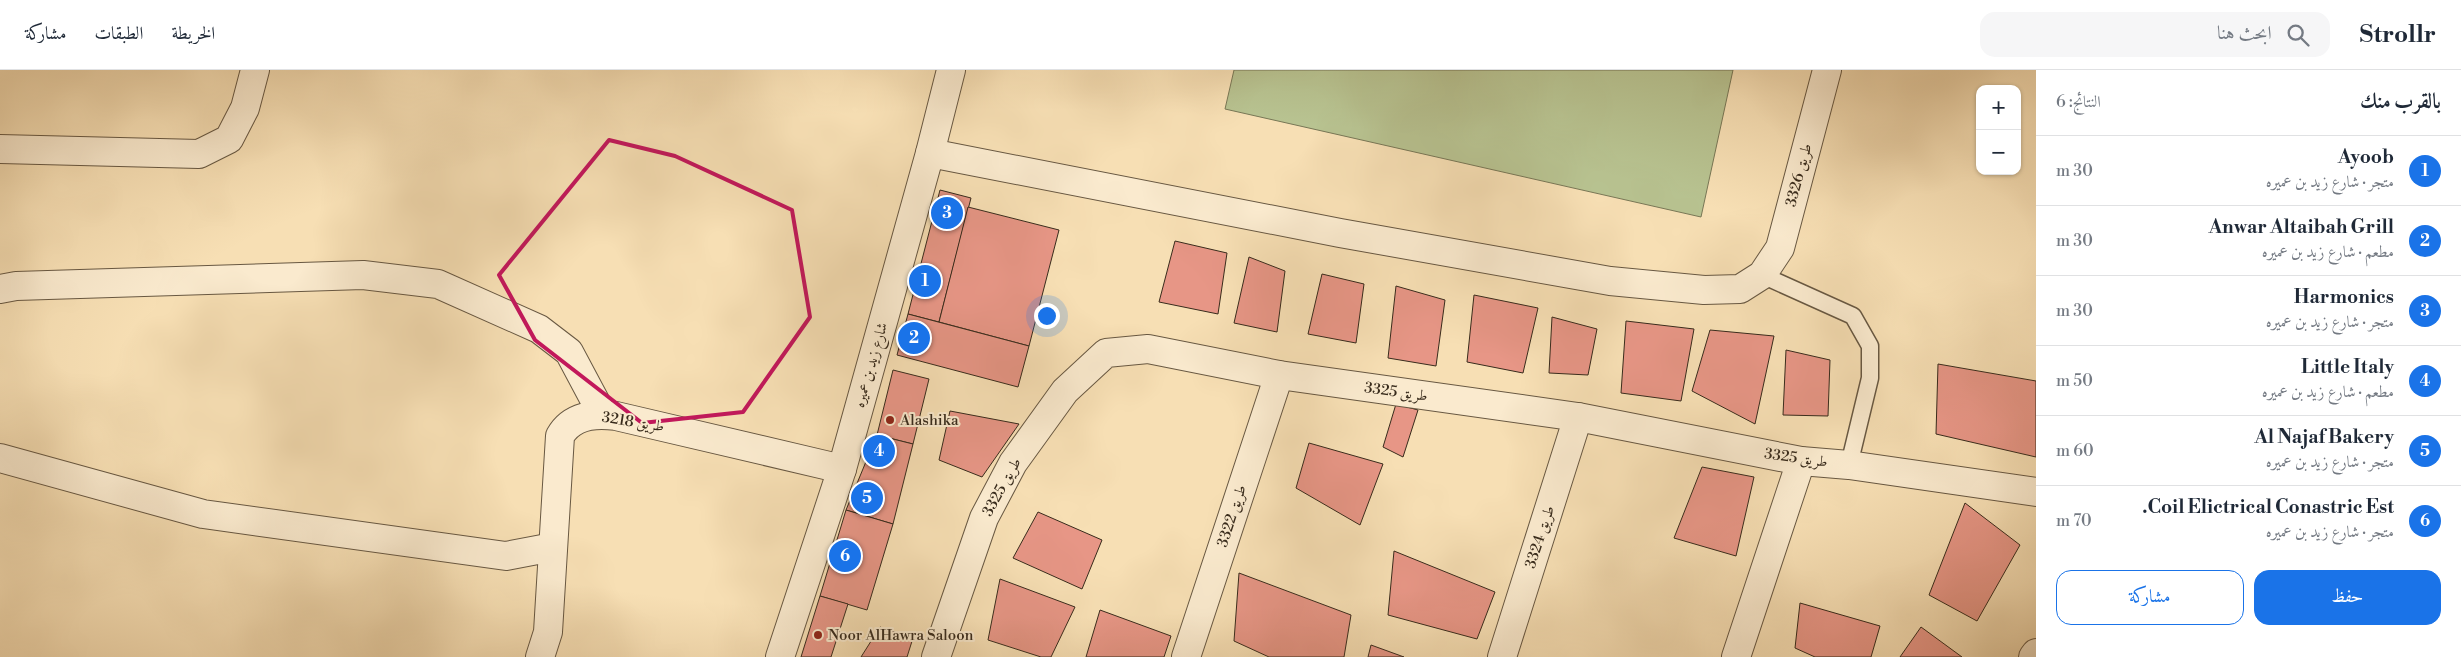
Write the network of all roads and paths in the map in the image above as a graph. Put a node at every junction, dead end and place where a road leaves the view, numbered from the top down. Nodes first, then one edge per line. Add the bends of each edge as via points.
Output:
1 (255, 70) edge
2 (950, 70) edge
3 (1827, 70) edge
4 (0, 149) edge
5 (930, 153) junction
6 (1762, 275) junction
7 (0, 288) edge
8 (1279, 375) junction
9 (602, 414) junction
10 (1578, 417) junction
11 (0, 458) edge
12 (1801, 461) junction
13 (1849, 464) junction
14 (842, 469) junction
15 (2036, 492) edge
16 (553, 547) junction
17 (2036, 653) edge
18 (1188, 656) edge
19 (540, 657) edge
20 (780, 657) edge
21 (936, 657) edge
22 (1502, 657) edge
23 (1736, 657) edge
24 (2033, 657) edge

1 - 4 street via 245,108 229,139 199,154
2 - 5 street, شارع زيد بن عميره
3 - 6 street, طريق 3326 via 1780,248
5 - 6 street via 1610,281 1704,290 1740,289
5 - 14 street, شارع زيد بن عميره
6 - 13 lane via 1853,316 1870,346 1870,378
7 - 9 street via 363,275 438,284 539,329 569,352
8 - 10 street, طريق 3325
8 - 18 street, طريق 3322
8 - 21 street, طريق 3325 via 1148,349 1106,353 1065,391 1013,463 984,518
9 - 14 street, طريق 3218
9 - 16 street, طريق 3218 via 575,420 565,426 560,436
10 - 12 street, طريق 3325
10 - 22 street, طريق 3324
11 - 16 street via 204,514 506,556
12 - 13 street, طريق 3325
12 - 23 street
13 - 15 street, طريق 3325
14 - 20 street, شارع زيد بن عميره
16 - 19 street, طريق 3218 via 548,632
17 - 24 street

